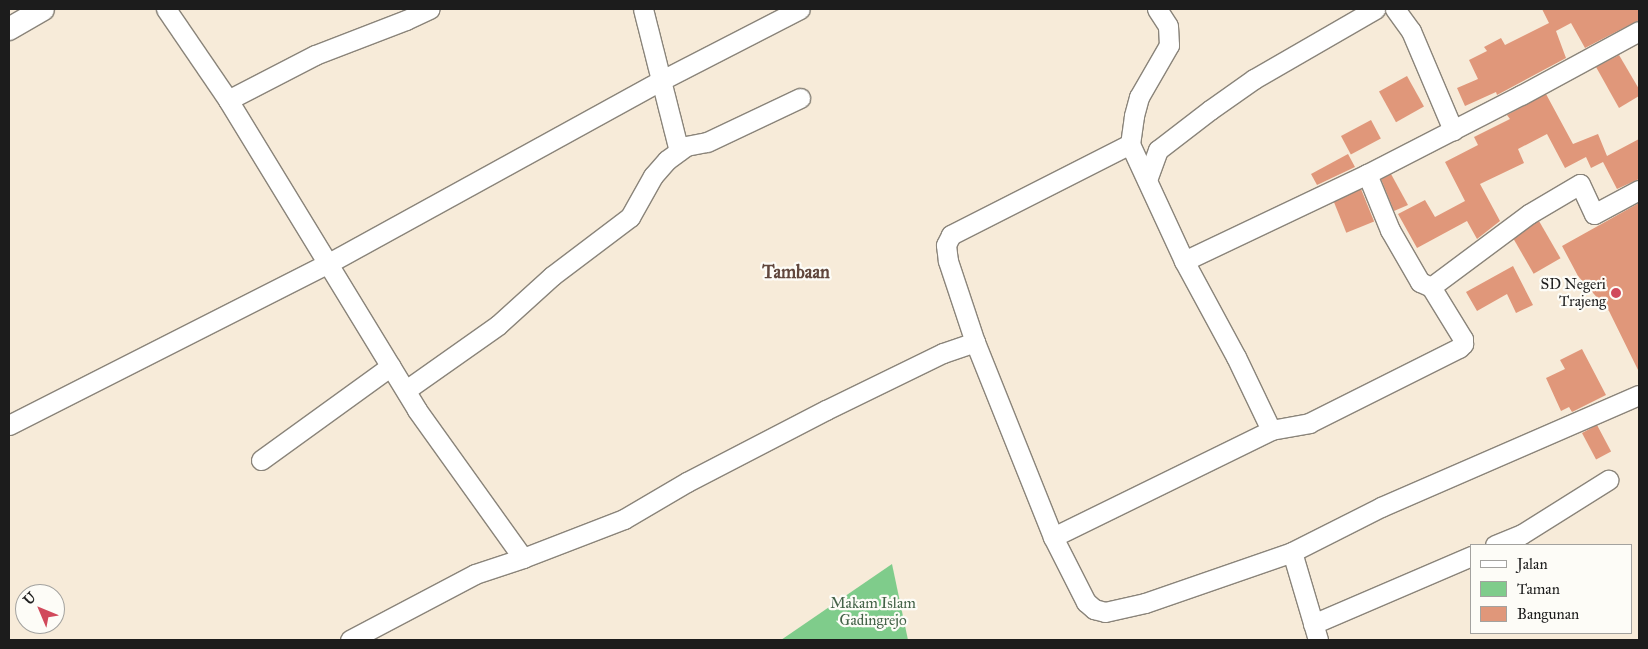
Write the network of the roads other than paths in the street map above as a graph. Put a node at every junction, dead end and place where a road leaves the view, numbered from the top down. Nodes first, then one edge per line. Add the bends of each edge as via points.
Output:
1 (43, 9) edge
2 (166, 9) edge
3 (430, 9) edge
4 (643, 9) edge
5 (800, 9) edge
6 (1157, 9) edge
7 (1375, 9) edge
8 (1395, 9) edge
9 (9, 29) edge
10 (1639, 31) edge
11 (660, 81) junction
12 (800, 98) dead end
13 (228, 100) junction
14 (1453, 130) junction
15 (1130, 144) junction
16 (679, 151) junction
17 (1367, 174) junction
18 (1147, 180) junction
19 (1639, 190) edge
20 (1184, 261) junction
21 (327, 264) junction
22 (1431, 287) junction
23 (975, 342) junction
24 (391, 366) junction
25 (406, 390) junction
26 (1639, 395) edge
27 (9, 425) edge
28 (1271, 430) junction
29 (261, 460) dead end
30 (1608, 480) dead end
31 (1053, 537) junction
32 (1497, 544) edge
33 (1292, 552) junction
34 (1470, 557) edge
35 (523, 558) junction
36 (1316, 632) edge
37 (350, 640) edge

1 - 9 street
2 - 13 street
3 - 13 street via 315,55
4 - 11 street
5 - 11 street
6 - 15 street via 1168,26 1169,45 1139,97
7 - 18 street via 1254,79 1210,110 1158,150
8 - 14 street via 1411,31
10 - 14 street
11 - 16 street
11 - 21 street
12 - 16 street via 715,138
13 - 21 street
14 - 17 street
15 - 18 street
15 - 23 street via 951,235 946,245 948,261
16 - 25 street via 666,160 653,176 630,217 552,276 498,325
17 - 20 street
17 - 22 street via 1390,230 1420,282
18 - 20 street
19 - 22 street via 1594,214 1580,184 1529,214
20 - 28 street
21 - 24 street
21 - 27 street
22 - 28 street via 1463,339 1459,348 1309,423
23 - 31 street
23 - 35 street via 943,353 826,410 687,482 624,519
24 - 25 street
24 - 29 street
25 - 35 street
26 - 33 street via 1381,507
28 - 31 street
30 - 32 street via 1522,534
31 - 33 street via 1086,602 1100,612 1145,603
33 - 36 street
34 - 36 street
35 - 37 street via 475,574

